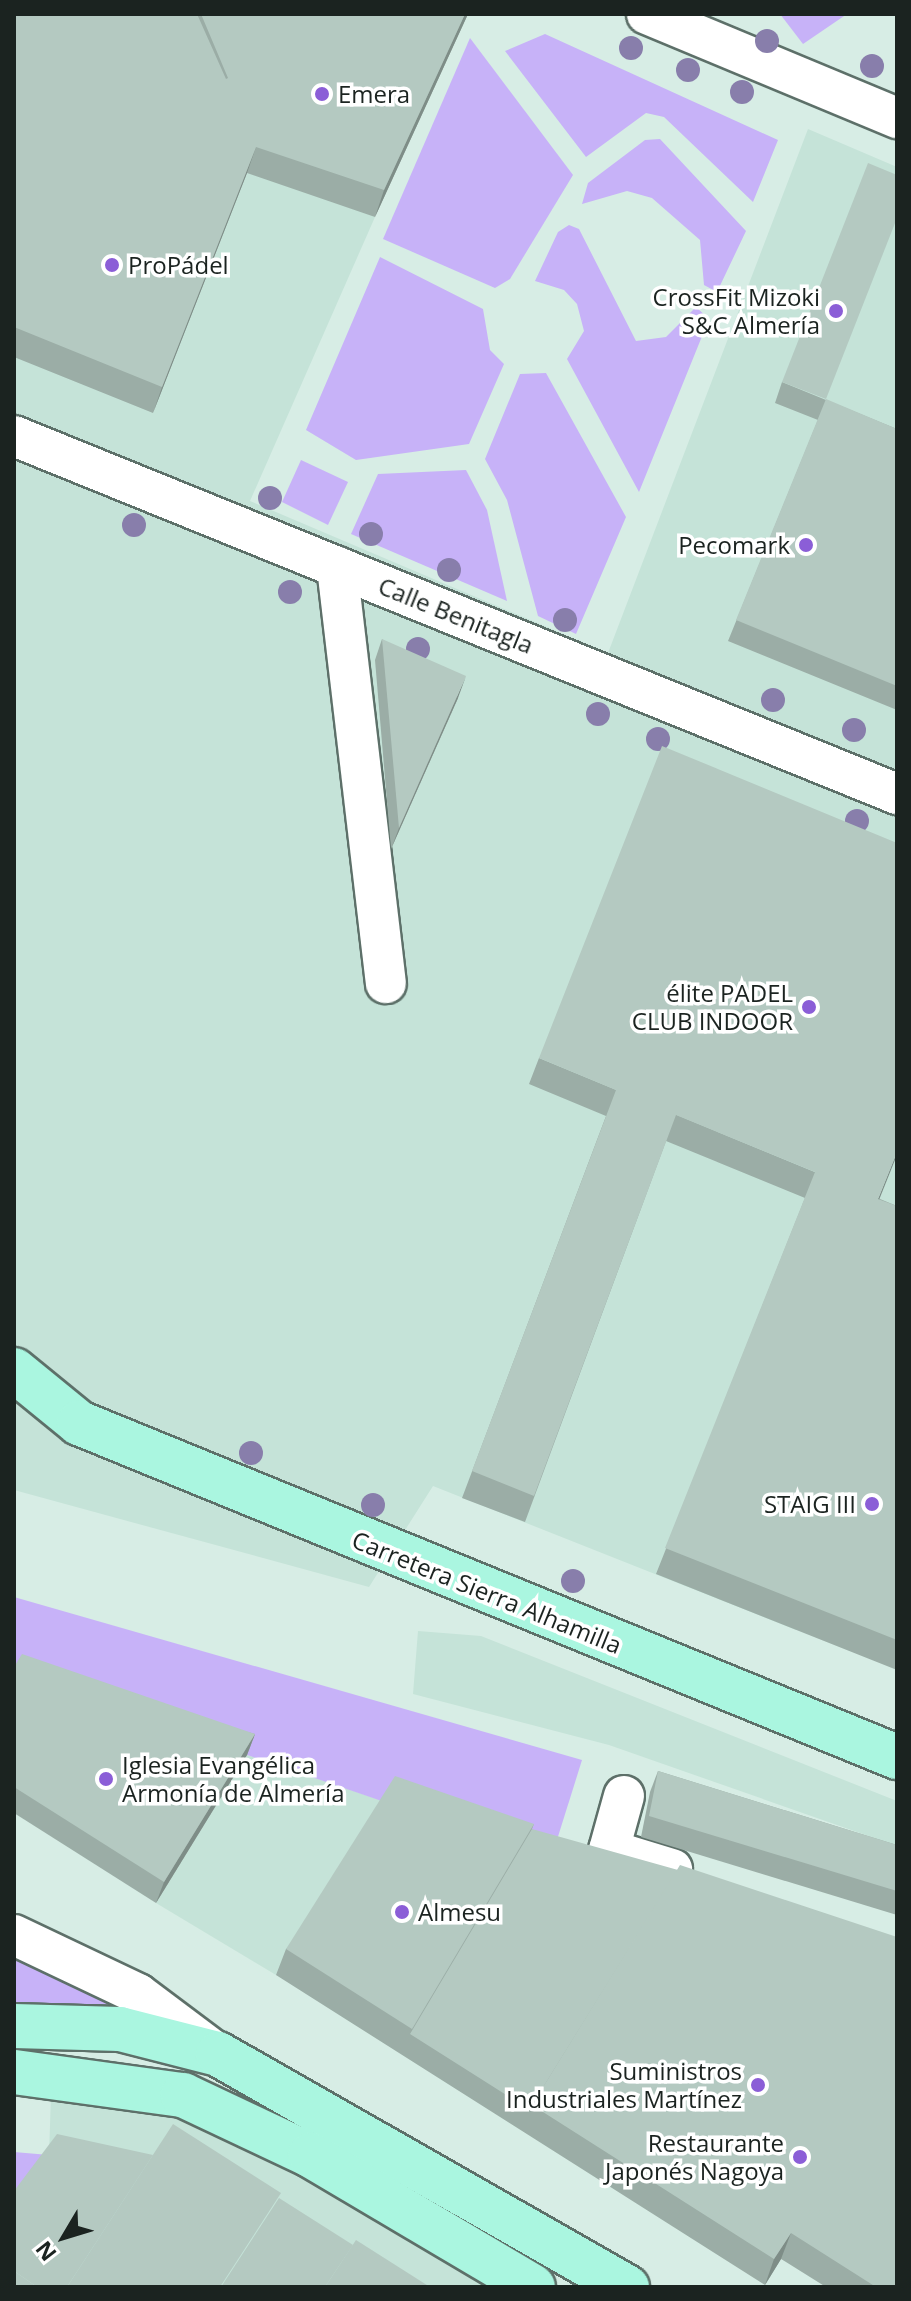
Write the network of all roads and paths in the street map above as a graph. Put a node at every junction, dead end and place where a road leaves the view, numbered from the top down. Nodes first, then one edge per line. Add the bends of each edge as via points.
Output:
1 (647, 14) edge
2 (897, 118) edge
3 (14, 436) edge
4 (337, 567) junction
5 (897, 794) edge
6 (386, 983) dead end
7 (14, 1370) edge
8 (897, 1757) edge
9 (624, 1796) dead end
10 (713, 1882) edge
11 (14, 1935) edge
12 (14, 2026) edge
13 (218, 2054) junction
14 (14, 2072) edge
15 (533, 2287) edge
16 (627, 2287) edge

1 - 2 street
3 - 4 street, Calle Benitagla
4 - 5 street, Calle Benitagla
4 - 6 street
7 - 8 main road, Carretera Sierra Alhamilla via 79,1423
9 - 10 street via 609,1850
11 - 13 street via 138,1994
12 - 13 main road via 120,2029
13 - 16 main road
14 - 15 main road via 183,2095 310,2155

